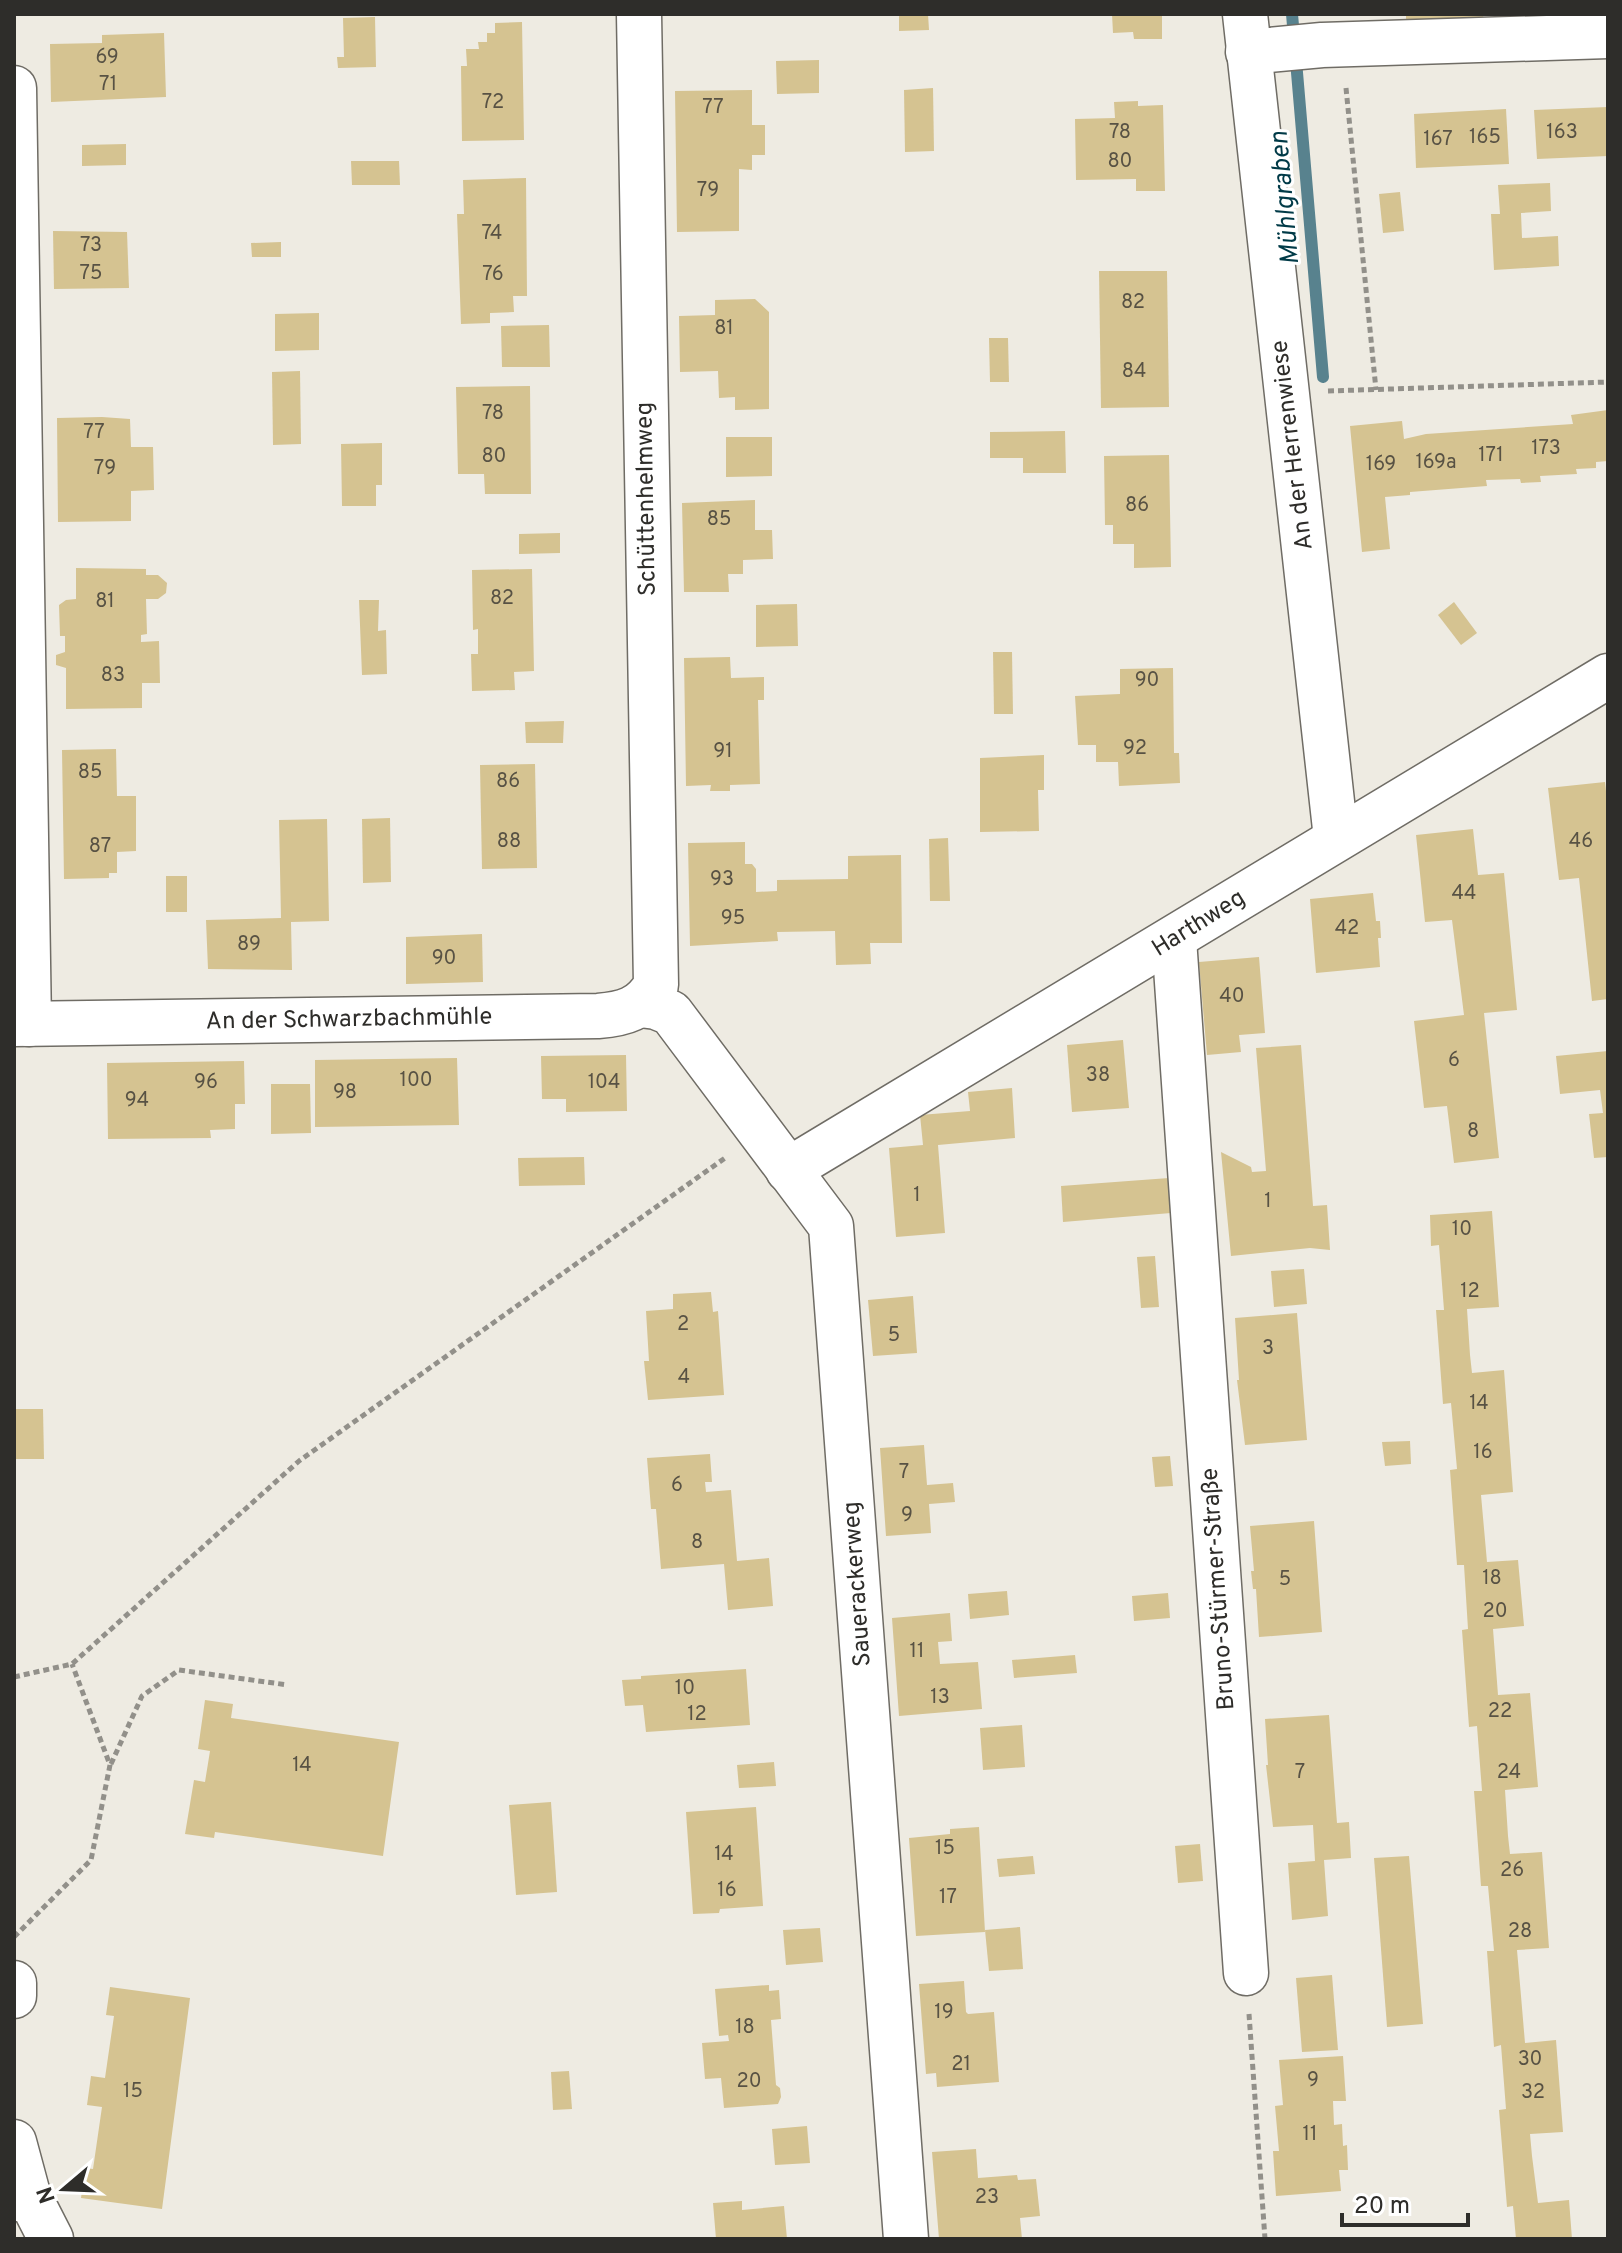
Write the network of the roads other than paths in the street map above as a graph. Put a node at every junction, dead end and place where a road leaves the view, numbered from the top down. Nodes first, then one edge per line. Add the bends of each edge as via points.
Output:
1 (639, 14) edge
2 (1608, 36) edge
3 (1256, 38) edge
4 (14, 88) edge
5 (1608, 676) edge
6 (1336, 838) junction
7 (1174, 939) junction
8 (648, 995) junction
9 (21, 1024) edge
10 (788, 1170) junction
11 (1246, 1973) road end
12 (14, 1983) edge
13 (14, 1996) edge
14 (14, 2142) edge
15 (21, 2196) edge
16 (51, 2239) edge
17 (906, 2239) edge

1 - 8 street, Schüttenhelmweg
2 - 3 street, An der Herrenwiese via 1332,45
3 - 6 street, An der Herrenwiese
4 - 9 street, An der Schwarzbachmühle
5 - 6 street, Harthweg
6 - 7 street, Harthweg
7 - 10 street, Harthweg
7 - 11 street, Bruno-Stürmer-Straße
8 - 9 street, An der Schwarzbachmühle via 621,1014 598,1016
8 - 10 street, Sauerackerweg via 656,1007 671,1013
10 - 17 street, Sauerackerweg via 831,1226
12 - 13 street
14 - 15 street
15 - 16 street

